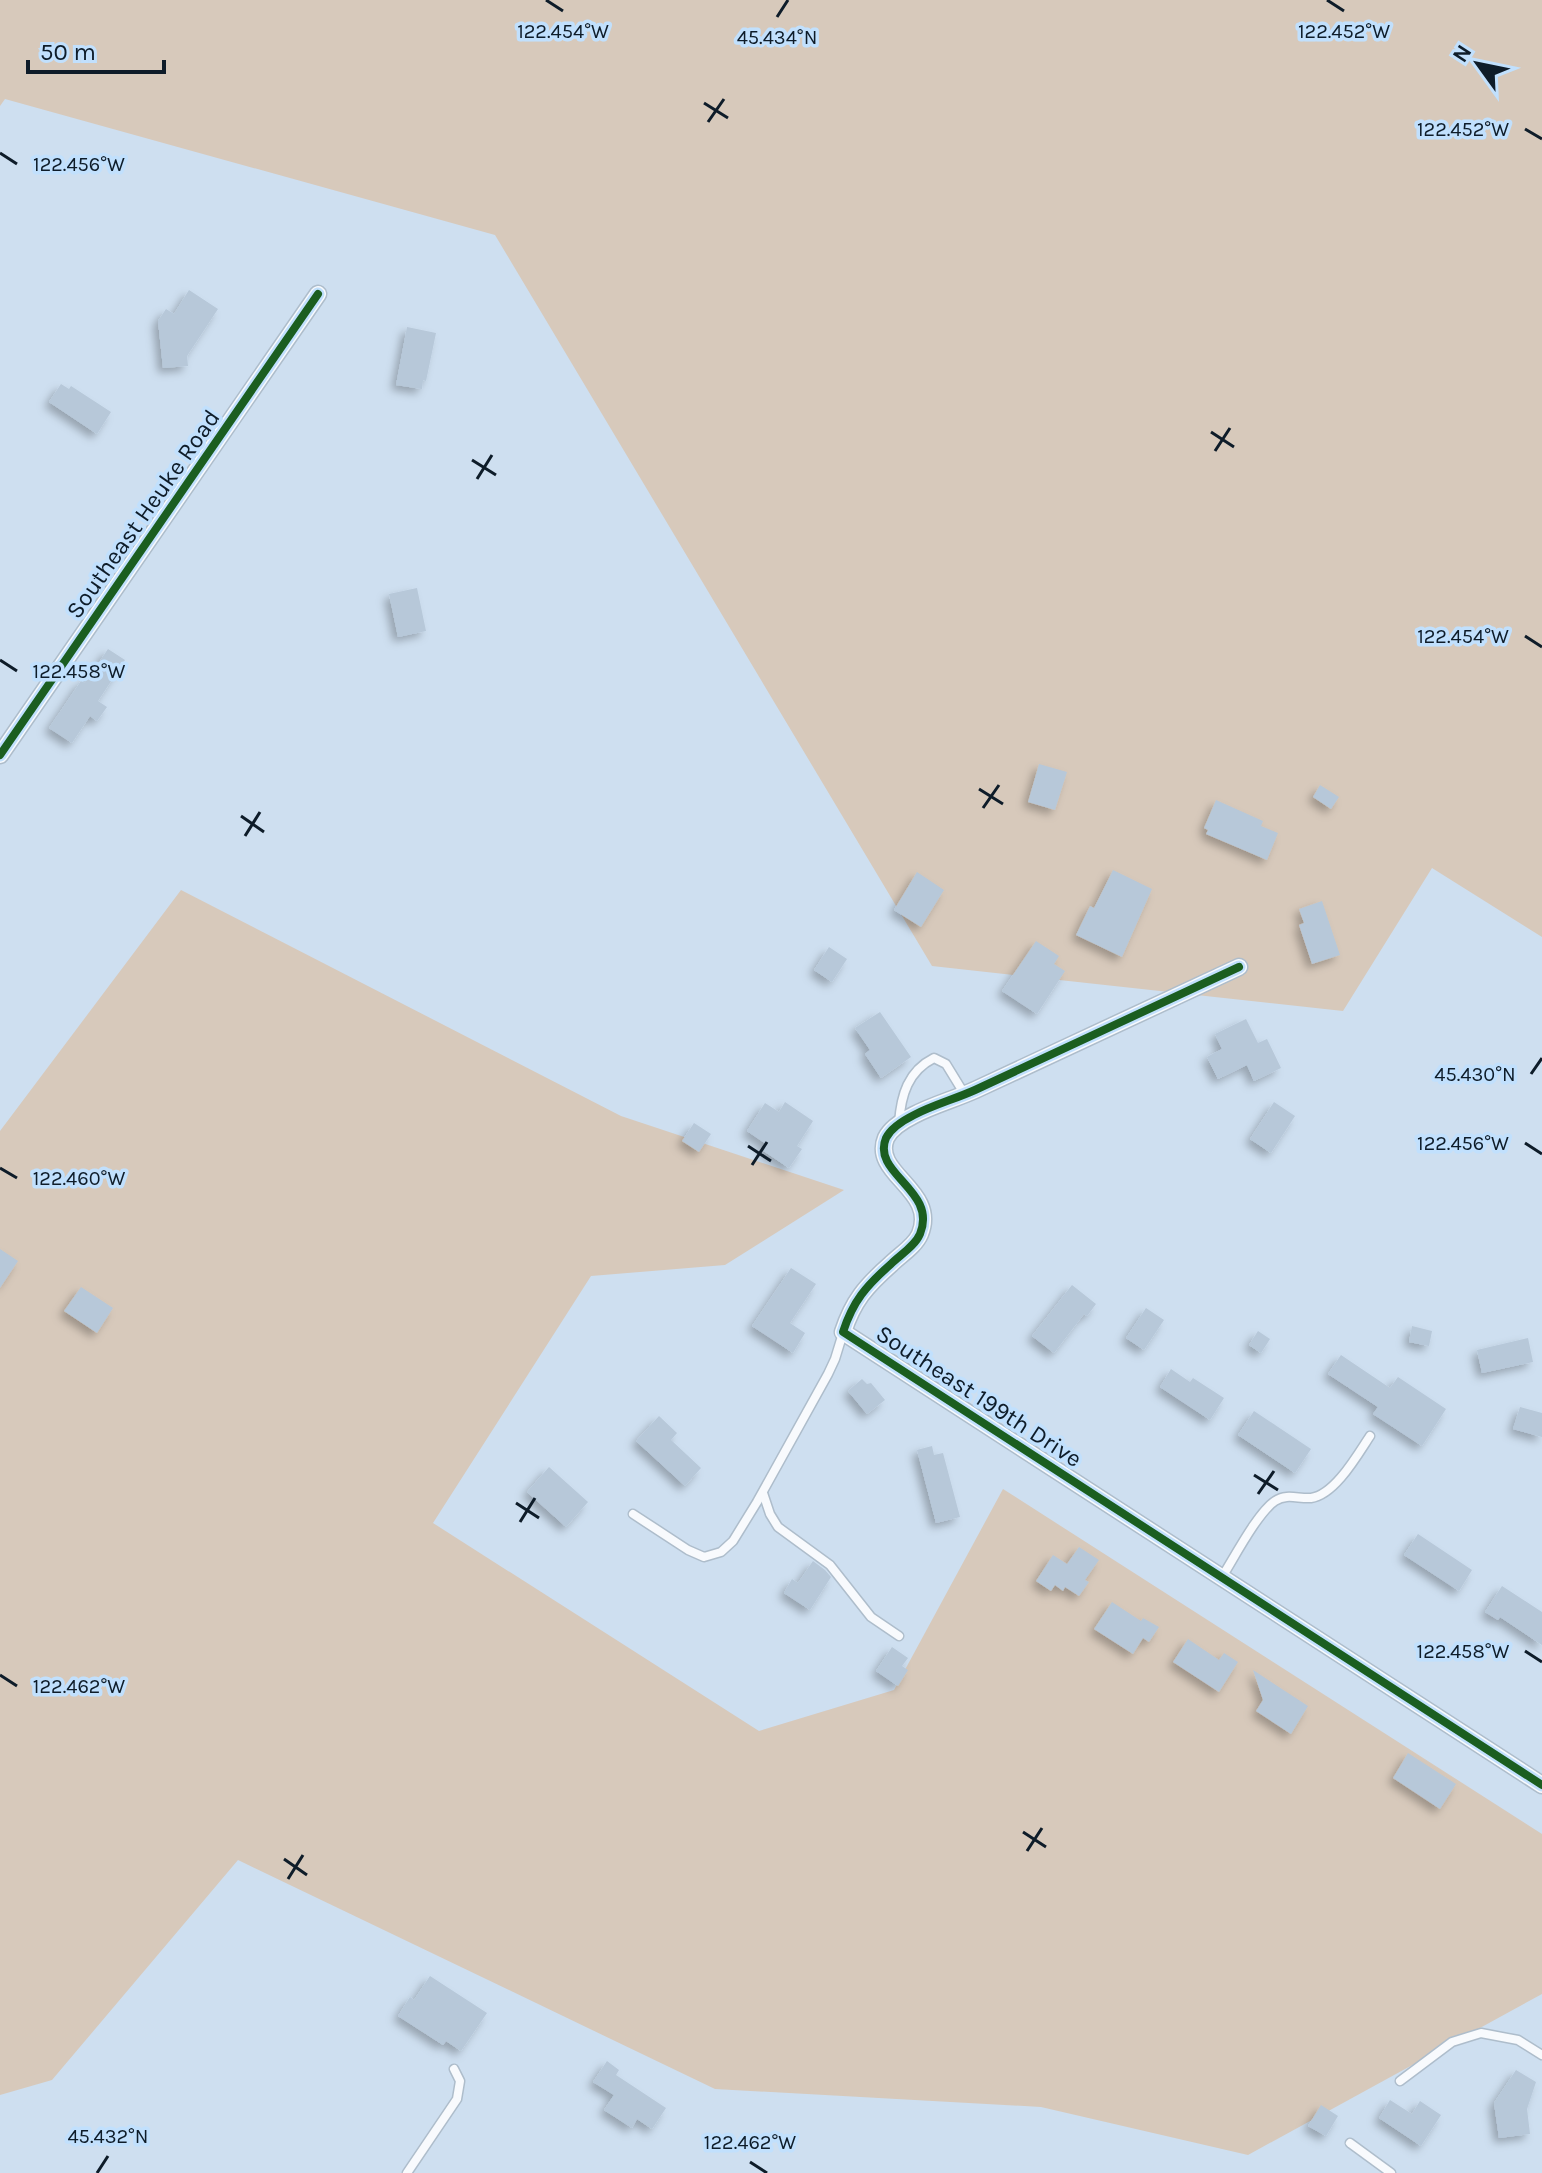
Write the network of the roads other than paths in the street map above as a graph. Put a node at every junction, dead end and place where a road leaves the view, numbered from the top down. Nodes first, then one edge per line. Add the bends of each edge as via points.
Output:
1 (318, 294) dead end
2 (0, 755) edge
3 (1239, 967) dead end
4 (965, 1095) junction
5 (899, 1124) junction
6 (843, 1332) junction
7 (1370, 1436) dead end
8 (762, 1492) junction
9 (633, 1514) dead end
10 (1222, 1577) junction
11 (899, 1636) dead end
12 (1542, 1785) edge
13 (1542, 2055) edge
14 (454, 2069) dead end
15 (1400, 2081) dead end
16 (1350, 2143) dead end
17 (407, 2173) edge
18 (1391, 2173) edge

1 - 2 street, Southeast Heuke Road
3 - 4 street
4 - 5 street
4 - 5 lane via 946,1064 934,1058 919,1065 907,1086
5 - 6 street, Southeast 199th Drive via 887,1135 883,1151 890,1169 918,1200 920,1234 864,1289
6 - 8 lane via 828,1374
6 - 10 street, Southeast 199th Drive
7 - 10 lane via 1348,1468 1318,1496 1289,1495 1266,1508
8 - 9 lane via 733,1541 704,1557
8 - 11 lane via 778,1527 830,1565 871,1617
10 - 12 street, Southeast 199th Drive
13 - 15 lane via 1518,2040 1481,2033 1452,2042
14 - 17 lane via 460,2081 457,2099
16 - 18 lane

